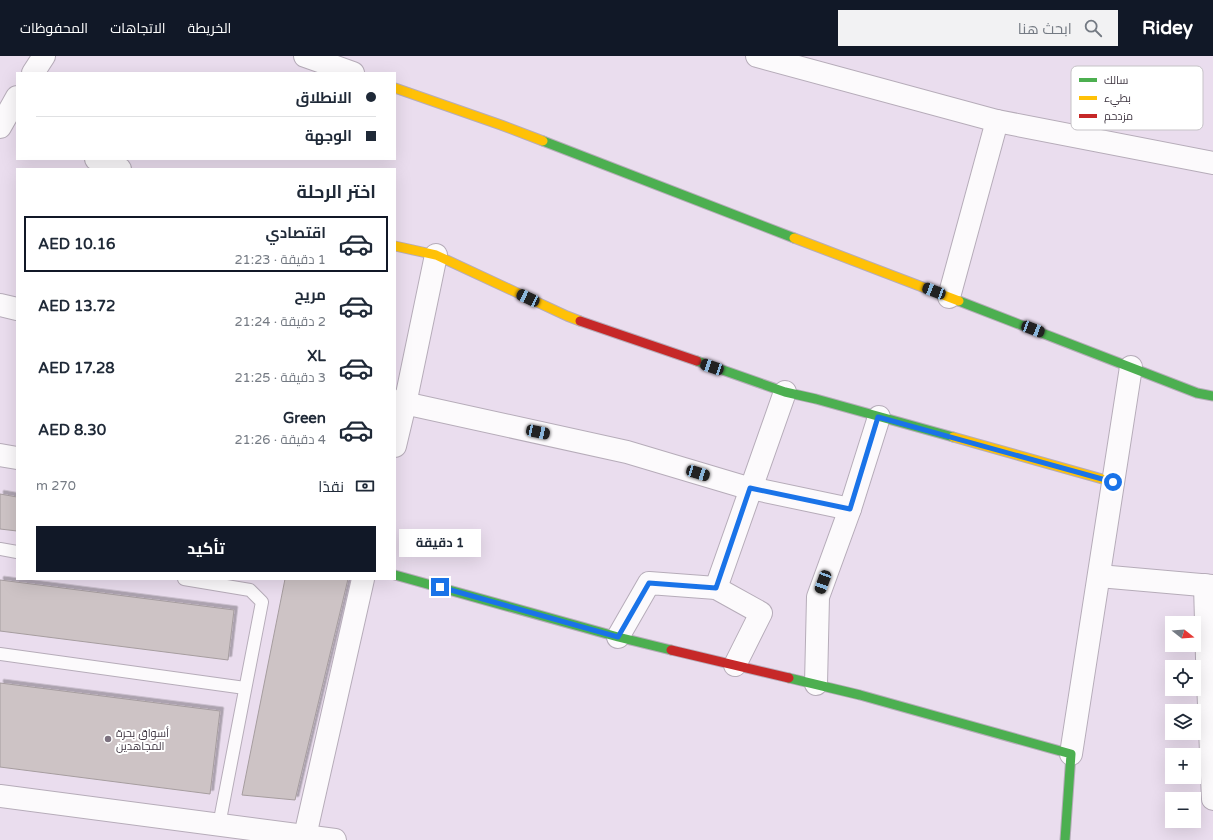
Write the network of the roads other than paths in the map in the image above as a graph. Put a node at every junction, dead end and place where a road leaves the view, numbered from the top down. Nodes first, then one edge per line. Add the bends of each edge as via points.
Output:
1 (44, 56) edge
2 (305, 56) edge
3 (756, 56) edge
4 (34, 72) edge
5 (350, 72) edge
6 (396, 88) edge
7 (16, 100) edge
8 (997, 121) junction
9 (7, 125) edge
10 (98, 160) edge
11 (1213, 164) edge
12 (118, 168) edge
13 (396, 246) edge
14 (436, 255) junction
15 (949, 297) junction
16 (0, 305) edge
17 (16, 309) edge
18 (1131, 367) junction
19 (785, 392) junction
20 (1213, 396) edge
21 (400, 402) edge
22 (878, 417) junction
23 (396, 437) edge
24 (0, 454) edge
25 (16, 458) edge
26 (1113, 482) junction
27 (750, 488) junction
28 (850, 509) junction
29 (0, 549) edge
30 (16, 552) edge
31 (396, 575) edge
32 (1098, 576) junction
33 (190, 580) edge
34 (363, 580) edge
35 (1209, 585) edge
36 (716, 588) junction
37 (618, 637) junction
38 (0, 654) edge
39 (735, 665) junction
40 (816, 684) junction
41 (245, 688) junction
42 (1071, 754) junction
43 (0, 796) edge
44 (1213, 799) edge
45 (220, 825) junction
46 (305, 836) junction
47 (335, 840) edge
48 (1065, 840) edge

1 - 4 street
2 - 5 street
3 - 8 street
6 - 15 street via 509,128
7 - 9 street
8 - 11 street
8 - 15 street
10 - 12 street
13 - 14 street
14 - 19 street via 567,316
14 - 21 street
15 - 18 street
16 - 17 street
18 - 20 street via 1197,393
18 - 26 street
19 - 22 street
19 - 27 street
21 - 23 street
21 - 27 street via 627,452
22 - 26 street
22 - 28 street
24 - 25 street
26 - 32 street
27 - 28 street
27 - 36 street
28 - 40 street via 818,597
29 - 30 lane
31 - 37 street
32 - 35 street
32 - 42 street
33 - 41 lane via 250,590 262,602
34 - 46 street
35 - 44 street via 1207,658
36 - 37 street via 649,583
36 - 39 street via 761,613
37 - 39 street
38 - 41 lane
39 - 40 street
40 - 42 street
41 - 45 lane
42 - 48 street
43 - 45 street
45 - 46 street
46 - 47 street

